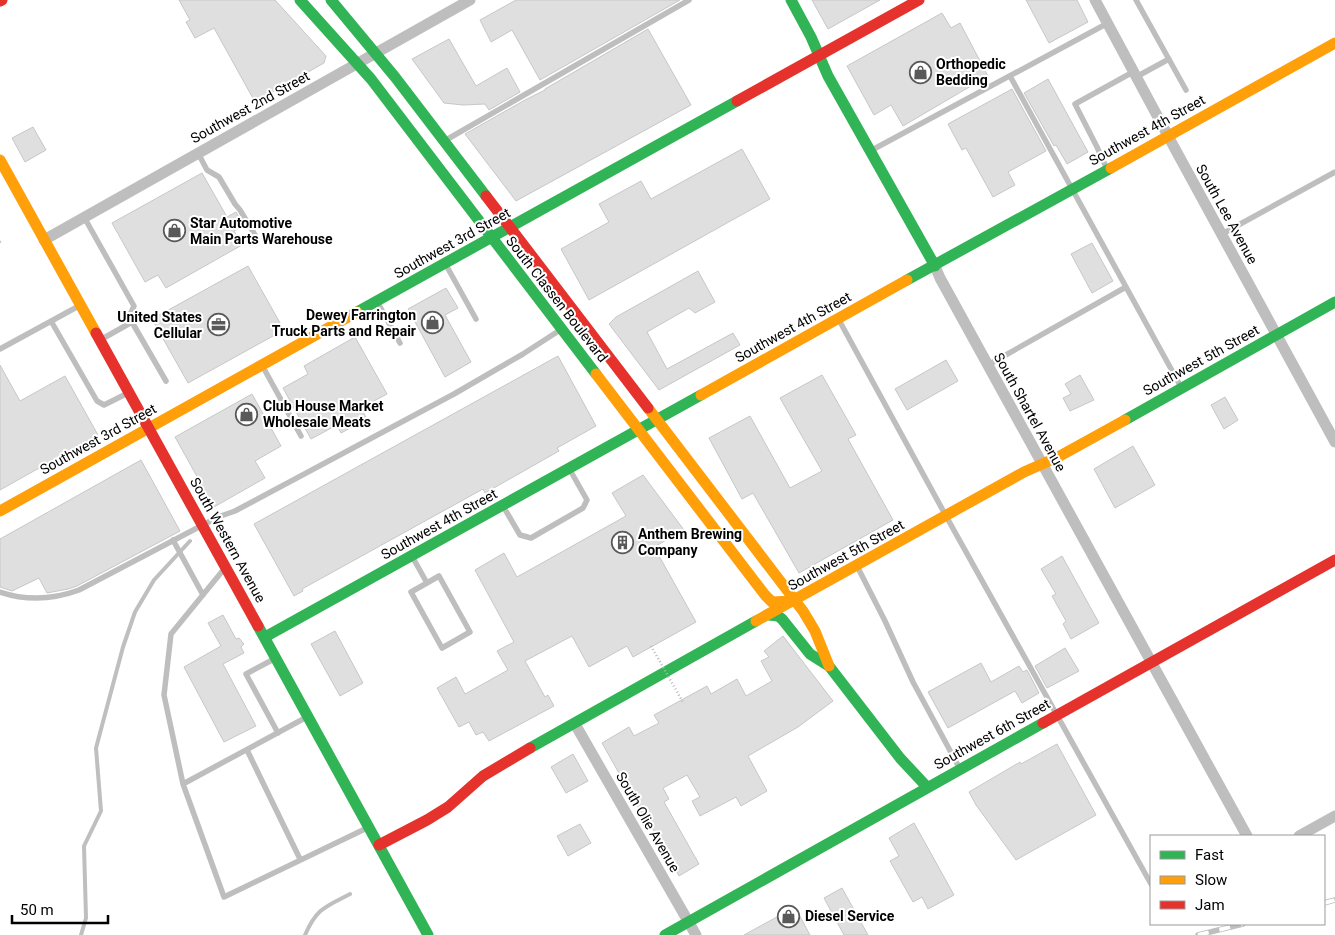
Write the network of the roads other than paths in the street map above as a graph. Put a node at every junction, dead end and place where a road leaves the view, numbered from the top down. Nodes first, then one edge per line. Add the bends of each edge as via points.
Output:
1 (300, 0) edge
2 (331, 0) edge
3 (470, 0) edge
4 (689, 0) edge
5 (791, 0) edge
6 (919, 0) edge
7 (1136, 0) edge
8 (1098, 2) edge
9 (1108, 23) junction
10 (1335, 43) edge
11 (376, 53) junction
12 (819, 55) junction
13 (1169, 59) junction
14 (358, 63) junction
15 (1135, 74) junction
16 (1010, 76) junction
17 (1186, 90) dead end
18 (1168, 136) junction
19 (444, 141) junction
20 (870, 151) junction
21 (198, 153) junction
22 (0, 160) edge
23 (1107, 169) junction
24 (1335, 172) edge
25 (1072, 189) junction
26 (84, 217) junction
27 (511, 228) junction
28 (1222, 234) junction
29 (255, 235) dead end
30 (491, 238) junction
31 (44, 240) junction
32 (445, 263) junction
33 (935, 266) junction
34 (1126, 287) junction
35 (376, 302) junction
36 (1335, 302) edge
37 (80, 305) junction
38 (476, 319) dead end
39 (838, 319) junction
40 (51, 321) junction
41 (132, 322) junction
42 (562, 329) junction
43 (1277, 334) junction
44 (100, 340) junction
45 (400, 343) dead end
46 (0, 348) edge
47 (262, 365) junction
48 (988, 365) junction
49 (166, 381) dead end
50 (1182, 388) junction
51 (129, 392) junction
52 (658, 419) junction
53 (149, 428) junction
54 (639, 430) junction
55 (301, 436) dead end
56 (1335, 442) edge
57 (1042, 464) junction
58 (569, 468) junction
59 (502, 506) junction
60 (0, 511) edge
61 (946, 516) junction
62 (202, 525) junction
63 (173, 540) junction
64 (412, 556) junction
65 (1335, 560) edge
66 (857, 566) junction
67 (226, 567) junction
68 (427, 583) junction
69 (0, 592) edge
70 (203, 595) junction
71 (795, 600) junction
72 (769, 615) junction
73 (264, 637) junction
74 (276, 658) junction
75 (1151, 662) junction
76 (828, 666) junction
77 (1056, 715) junction
78 (308, 717) junction
79 (575, 724) junction
80 (278, 733) junction
81 (247, 750) junction
82 (960, 769) junction
83 (183, 784) junction
84 (927, 787) junction
85 (1335, 816) edge
86 (369, 827) junction
87 (1246, 835) edge
88 (1301, 835) edge
89 (378, 845) junction
90 (300, 860) junction
91 (1150, 882) edge
92 (688, 922) junction
93 (428, 935) edge
94 (665, 935) edge
95 (696, 935) edge

1 - 14 street, South Classen Boulevard
2 - 11 street, South Classen Boulevard
3 - 11 street, Southwest 2nd Street
4 - 19 lane
5 - 12 street, South Shartel Avenue
6 - 12 street, Southwest 3rd Street
7 - 13 lane
8 - 9 street, South Lee Avenue
9 - 15 street, South Lee Avenue
9 - 16 lane
10 - 18 street, Southwest 4th Street
11 - 14 street, Southwest 2nd Street
11 - 19 street, South Classen Boulevard
12 - 20 street, South Shartel Avenue
12 - 27 street, Southwest 3rd Street
13 - 15 lane
13 - 17 lane
14 - 21 street, Southwest 2nd Street
14 - 30 street, South Classen Boulevard
15 - 18 street, South Lee Avenue
15 - 23 lane via 1075,104
16 - 20 lane
16 - 25 lane
18 - 23 street, Southwest 4th Street
18 - 28 street, South Lee Avenue
19 - 27 street, South Classen Boulevard
20 - 33 street, South Shartel Avenue
21 - 26 street, Southwest 2nd Street
21 - 29 lane via 207,170 220,177
22 - 31 street, South Western Avenue
23 - 25 street, Southwest 4th Street
24 - 28 lane
25 - 33 street, Southwest 4th Street
25 - 34 lane
26 - 31 street, Southwest 2nd Street
26 - 41 lane via 134,306 129,317
27 - 30 street, Southwest 3rd Street
27 - 52 street, South Classen Boulevard
28 - 43 street, South Lee Avenue
30 - 32 street, Southwest 3rd Street
30 - 42 street, South Classen Boulevard
31 - 37 street, South Western Avenue
32 - 35 street, Southwest 3rd Street
32 - 38 lane
33 - 39 street, Southwest 4th Street
33 - 48 street, South Shartel Avenue
34 - 48 lane
34 - 50 lane
35 - 45 lane
35 - 47 street, Southwest 3rd Street
36 - 43 street, Southwest 5th Street
37 - 40 lane
37 - 44 street, South Western Avenue
39 - 52 street, Southwest 4th Street
39 - 61 lane
40 - 46 lane
40 - 51 lane via 97,401 104,405
41 - 44 lane
41 - 49 lane
42 - 54 street, South Classen Boulevard
42 - 62 lane via 378,436
43 - 50 street, Southwest 5th Street
43 - 56 street, South Lee Avenue
44 - 51 street, South Western Avenue
47 - 53 street, Southwest 3rd Street
47 - 55 lane
48 - 57 street, South Shartel Avenue
50 - 57 street, Southwest 5th Street
51 - 53 street, South Western Avenue
52 - 54 street, Southwest 4th Street
52 - 71 street, South Classen Boulevard
53 - 60 street, Southwest 3rd Street
53 - 62 street, South Western Avenue
54 - 58 street, Southwest 4th Street
54 - 71 street, South Classen Boulevard via 765,595 772,602
57 - 61 street, Southwest 5th Street
57 - 75 street, South Shartel Avenue
58 - 59 street, Southwest 4th Street
58 - 59 lane via 587,500 583,508 532,538 520,535
59 - 64 street, Southwest 4th Street
61 - 66 street, Southwest 5th Street
61 - 77 lane
62 - 63 lane
62 - 67 street, South Western Avenue
63 - 69 lane via 79,590 57,598 15,597
63 - 70 lane
64 - 68 lane
64 - 73 street, Southwest 4th Street
65 - 75 street, Southwest 6th Street
66 - 71 street, Southwest 5th Street
66 - 82 lane via 913,682
67 - 70 lane
67 - 73 street, South Western Avenue
68 - 68 lane via 440,576 470,632 442,648 411,592
70 - 83 lane via 171,634 164,695
71 - 72 street, Southwest 5th Street
71 - 76 street, South Classen Boulevard via 812,624
72 - 76 street, South Classen Boulevard via 782,619 810,654
72 - 79 street, Southwest 5th Street
73 - 74 street, South Western Avenue
74 - 78 street, South Western Avenue
74 - 80 lane via 246,674
75 - 77 street, Southwest 6th Street
75 - 87 street, South Shartel Avenue
76 - 84 street, South Classen Boulevard via 900,758
77 - 82 street, Southwest 6th Street
77 - 91 lane
78 - 80 lane
78 - 86 street, South Western Avenue
79 - 89 street, Southwest 5th Street via 483,776 448,807 427,820
79 - 92 street, South Olie Avenue
80 - 81 lane
81 - 83 lane
81 - 90 lane
82 - 84 street, Southwest 6th Street
83 - 90 lane via 224,897
84 - 92 street, Southwest 6th Street
85 - 88 street
86 - 89 street, South Western Avenue
86 - 90 lane
89 - 93 street, South Western Avenue
92 - 94 street, Southwest 6th Street
92 - 95 street, South Olie Avenue

